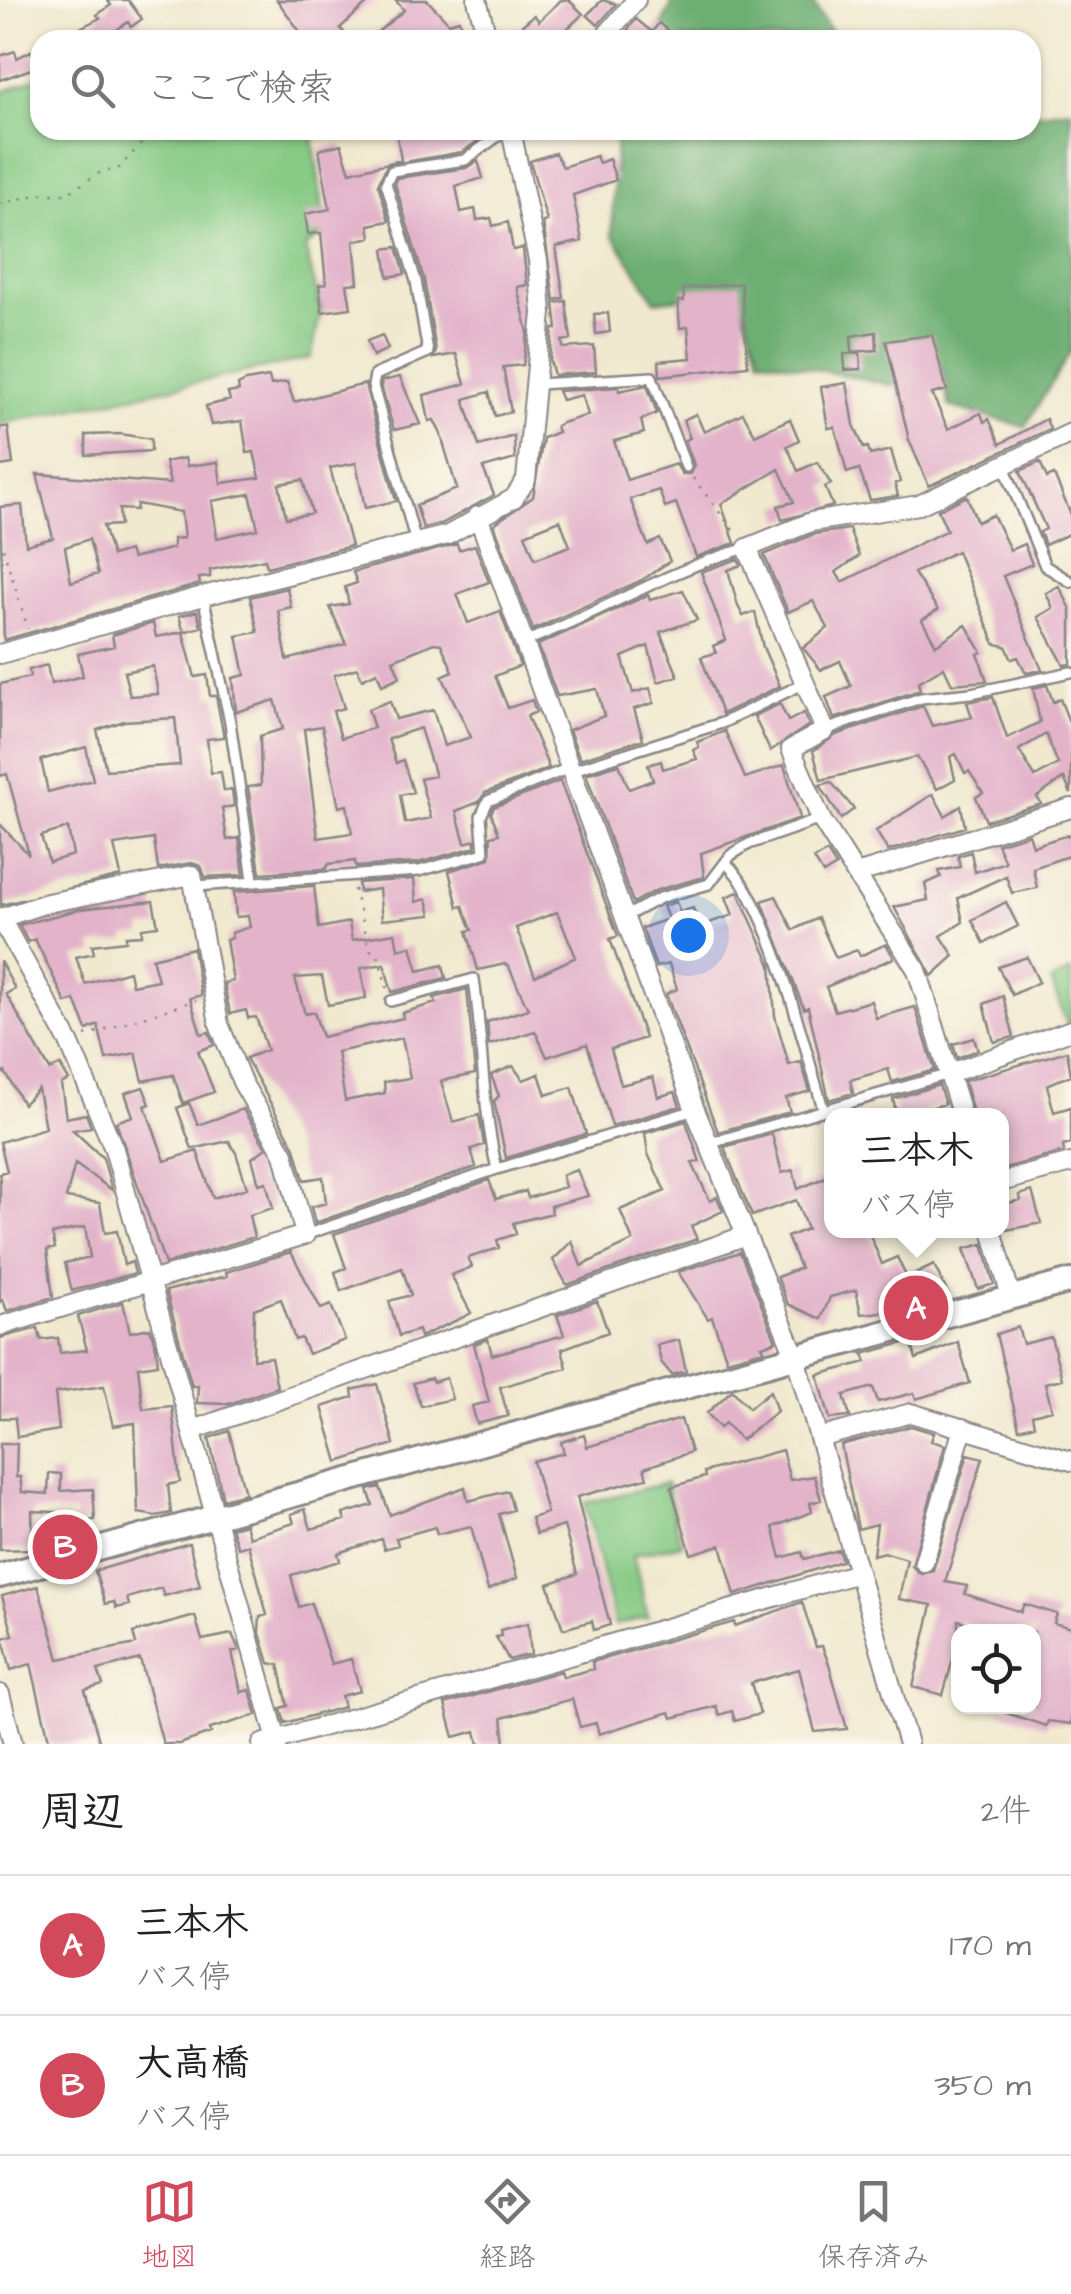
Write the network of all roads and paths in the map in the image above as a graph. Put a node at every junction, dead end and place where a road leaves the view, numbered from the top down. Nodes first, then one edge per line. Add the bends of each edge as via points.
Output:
1 (477, 0) edge
2 (636, 0) edge
3 (485, 30) edge
4 (610, 30) edge
5 (145, 140) edge
6 (494, 140) edge
7 (511, 140) edge
8 (0, 204) edge
9 (538, 384) junction
10 (1071, 433) edge
11 (1004, 466) junction
12 (686, 467) joint
13 (478, 516) junction
14 (0, 538) edge
15 (416, 543) junction
16 (747, 548) junction
17 (1071, 582) edge
18 (203, 596) junction
19 (526, 640) junction
20 (32, 644) junction
21 (0, 654) edge
22 (1071, 672) edge
23 (805, 684) junction
24 (825, 730) junction
25 (572, 769) junction
26 (1071, 808) edge
27 (820, 819) junction
28 (726, 863) junction
29 (856, 874) junction
30 (352, 878) junction
31 (254, 879) junction
32 (196, 886) junction
33 (626, 916) junction
34 (1, 918) edge
35 (212, 995) junction
36 (391, 1000) joint
37 (1071, 1030) edge
38 (69, 1042) junction
39 (952, 1073) junction
40 (823, 1108) junction
41 (960, 1108) edge
42 (696, 1110) junction
43 (710, 1143) junction
44 (1071, 1163) edge
45 (497, 1169) junction
46 (1009, 1180) edge
47 (305, 1235) junction
48 (744, 1236) junction
49 (994, 1238) edge
50 (1071, 1281) edge
51 (151, 1282) junction
52 (1011, 1297) junction
53 (0, 1326) edge
54 (795, 1354) junction
55 (963, 1428) junction
56 (193, 1430) junction
57 (819, 1438) junction
58 (1071, 1461) edge
59 (215, 1515) junction
60 (924, 1562) dead end
61 (858, 1573) junction
62 (0, 1576) edge
63 (0, 1694) edge
64 (272, 1743) edge
65 (13, 1744) edge
66 (908, 1744) edge

1 - 3 street
2 - 4 street
5 - 8 path via 119,168 67,194
6 - 15 lane via 465,160 392,172 386,182 416,280 428,352 375,376 373,386
7 - 9 street via 538,260
9 - 12 lane via 652,376
9 - 13 street via 526,480 514,498
10 - 11 street
11 - 16 street via 919,505 811,522
11 - 17 lane via 1045,566
12 - 16 path
13 - 15 street via 448,535
13 - 19 street
14 - 20 path
15 - 18 street
16 - 19 lane via 640,585 594,615
16 - 23 street
18 - 20 street
18 - 31 lane
19 - 25 street
20 - 21 street
22 - 24 lane via 921,698
23 - 24 street
23 - 25 lane via 722,724
24 - 27 street via 792,749
25 - 30 lane via 488,801 481,816 484,853
25 - 33 street
26 - 29 street
27 - 28 lane via 749,844
27 - 29 street
28 - 33 lane via 709,884
28 - 40 lane via 744,880
29 - 39 street via 918,970
30 - 31 lane
30 - 36 path via 369,949 378,956
31 - 32 lane
32 - 34 street via 192,875
32 - 35 street
33 - 42 street
34 - 38 street
35 - 38 path
35 - 47 street via 242,1082 284,1154
36 - 45 lane via 474,979 487,1073 484,1114
37 - 39 street
38 - 51 street via 114,1149
39 - 40 lane
39 - 41 street
40 - 43 lane
42 - 43 street
42 - 45 lane
43 - 48 street
44 - 46 street
45 - 47 lane
47 - 51 street
48 - 54 street
48 - 56 street
49 - 52 street
50 - 52 street
51 - 53 street
51 - 56 street
52 - 54 street
54 - 57 street
54 - 59 street
55 - 57 street via 911,1414
55 - 58 street
55 - 60 street
56 - 59 street
57 - 61 street
59 - 62 street
59 - 64 street
61 - 64 street
61 - 66 street
63 - 65 street

